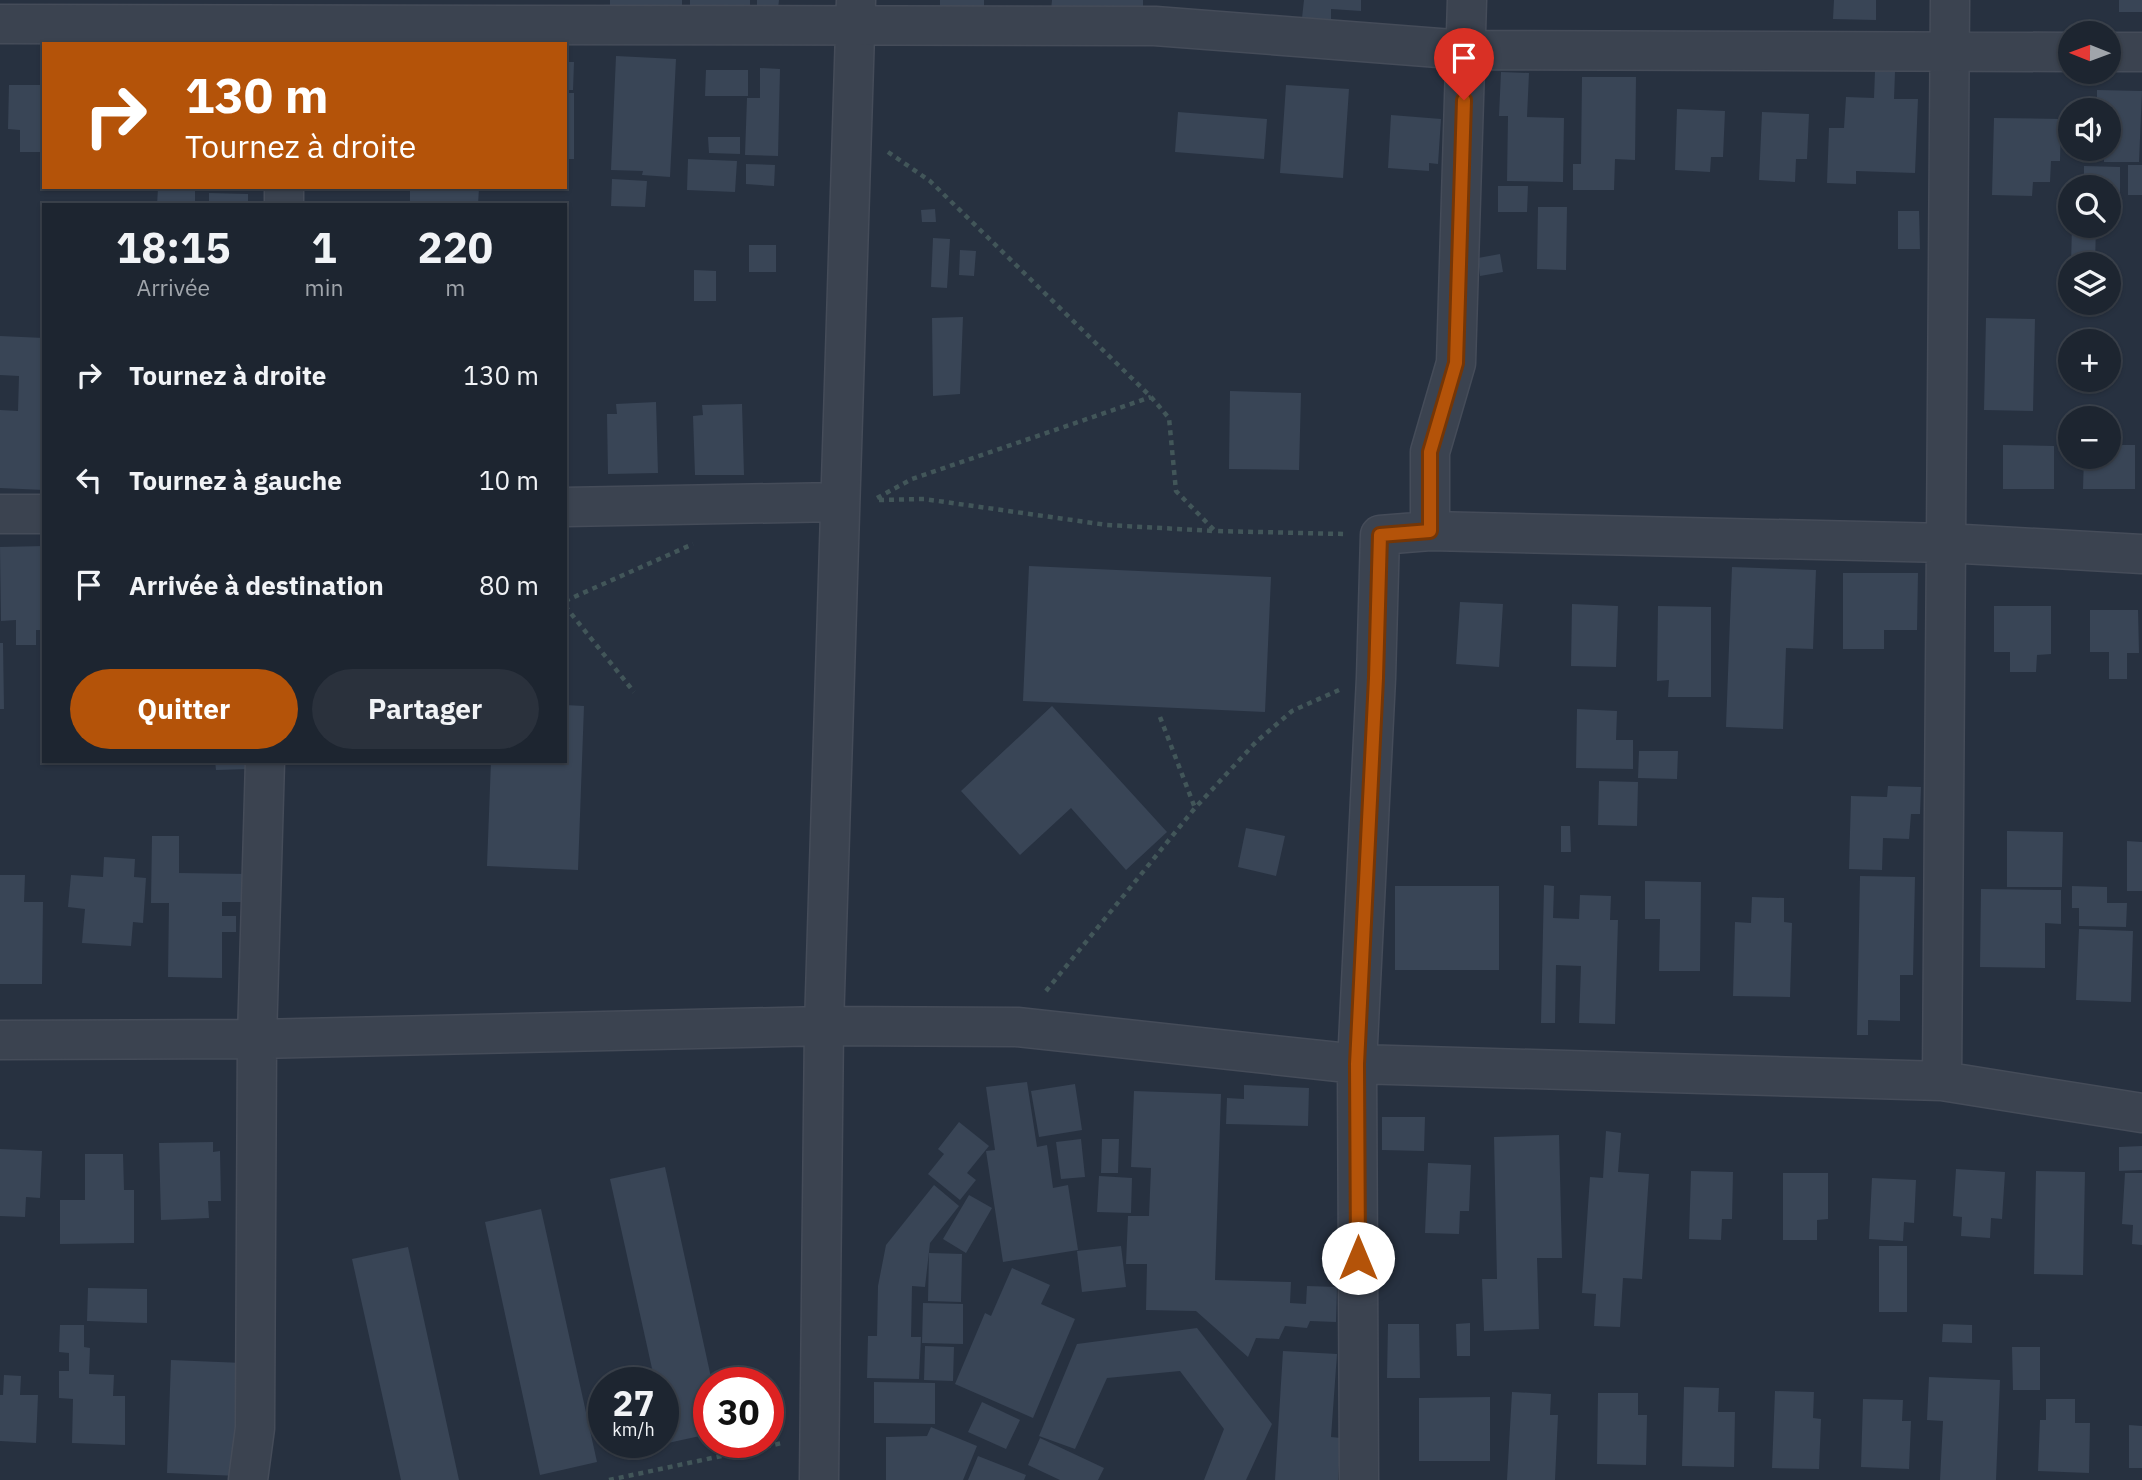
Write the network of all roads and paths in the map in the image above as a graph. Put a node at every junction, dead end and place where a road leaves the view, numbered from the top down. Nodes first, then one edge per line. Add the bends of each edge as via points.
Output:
1 (1467, 0) edge
2 (1950, 0) edge
3 (856, 12) edge
4 (291, 23) edge
5 (0, 24) edge
6 (1465, 50) junction
7 (1949, 51) junction
8 (2058, 52) edge
9 (2121, 52) edge
10 (2142, 52) edge
11 (852, 128) junction
12 (1151, 397) junction
13 (924, 499) dead end
14 (856, 501) junction
15 (567, 507) edge
16 (0, 514) edge
17 (42, 514) edge
18 (1215, 531) junction
19 (1430, 531) junction
20 (1380, 535) junction
21 (703, 540) dead end
22 (1946, 542) junction
23 (2142, 554) edge
24 (567, 602) edge
25 (567, 606) edge
26 (1376, 678) junction
27 (634, 692) dead end
28 (1160, 717) dead end
29 (265, 763) edge
30 (1195, 808) junction
31 (824, 1026) junction
32 (1017, 1027) junction
33 (257, 1039) junction
34 (0, 1040) edge
35 (1357, 1064) junction
36 (1942, 1081) junction
37 (2142, 1113) edge
38 (819, 1434) junction
39 (248, 1480) edge
40 (608, 1480) edge
41 (819, 1480) edge
42 (1359, 1480) edge

1 - 6 street
2 - 7 street
3 - 4 street
3 - 6 street via 1155,26
3 - 11 street
4 - 5 street
6 - 7 street
6 - 19 street via 1456,363 1430,452
7 - 8 street
7 - 22 street
9 - 10 street
11 - 12 path via 930,181
11 - 14 street
12 - 14 path
12 - 18 path via 1168,418 1176,491
13 - 18 path via 1107,525
14 - 15 street
14 - 31 street
16 - 17 street
18 - 20 path
19 - 20 street
19 - 22 street
20 - 26 street
21 - 24 path
22 - 23 street
22 - 36 street
25 - 27 path
26 - 30 path via 1322,695 1292,711 1256,742
26 - 35 street
28 - 30 path
29 - 33 street
30 - 32 path
31 - 32 street
31 - 33 street
31 - 38 street
32 - 35 street
33 - 34 street
33 - 39 street via 255,1428
35 - 36 street
35 - 42 street
36 - 37 street
38 - 40 path
38 - 41 street

